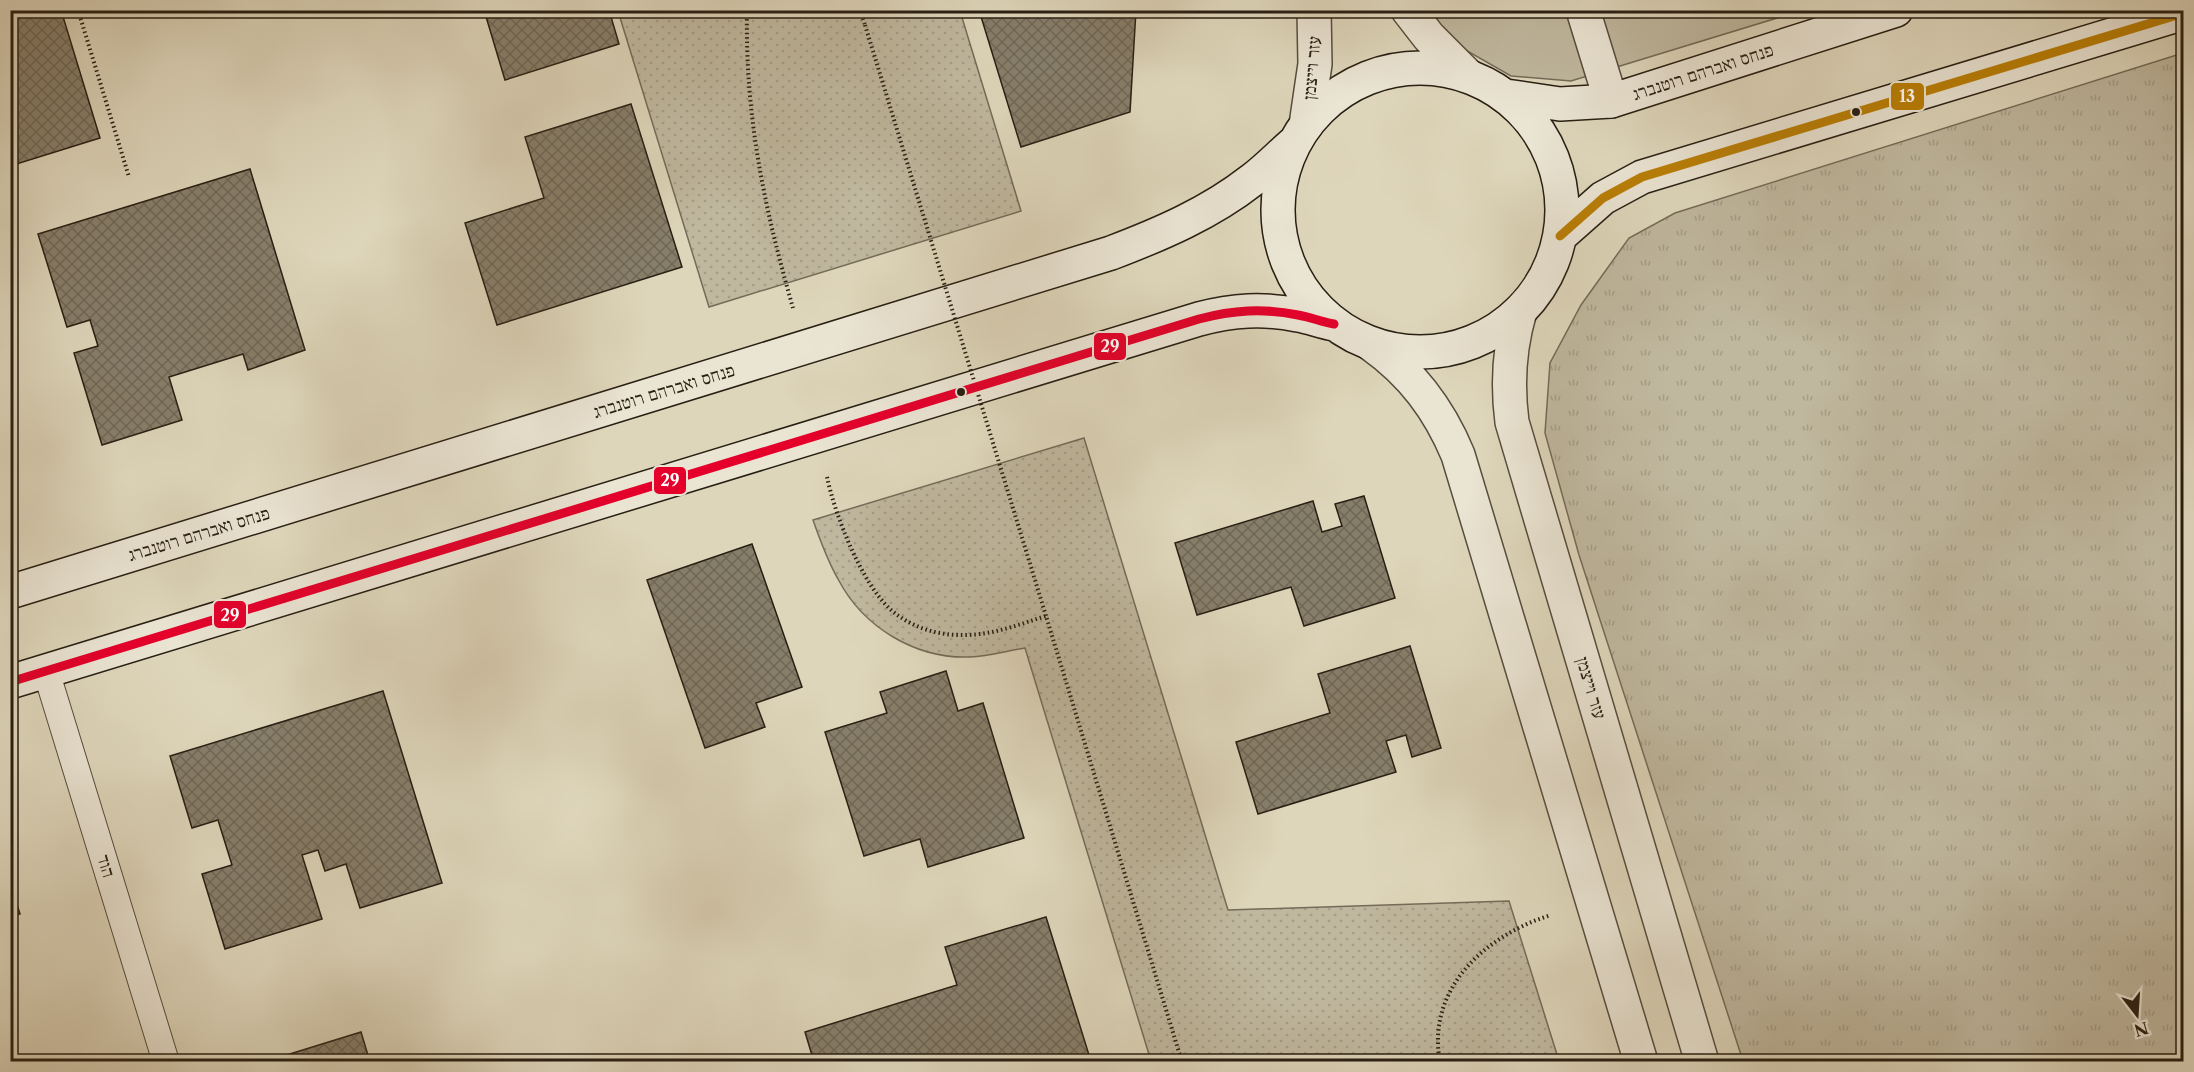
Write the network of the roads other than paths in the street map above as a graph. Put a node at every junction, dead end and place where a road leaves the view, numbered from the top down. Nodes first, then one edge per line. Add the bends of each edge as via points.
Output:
1 (1314, 10) edge
2 (1408, 10) edge
3 (1583, 10) edge
4 (1896, 10) edge
5 (2184, 13) edge
6 (1467, 75) junction
7 (1506, 96) junction
8 (1611, 101) junction
9 (1300, 134) junction
10 (1560, 236) junction
11 (1520, 312) junction
12 (1335, 324) junction
13 (1371, 344) junction
14 (10, 592) edge
15 (46, 671) junction
16 (10, 682) edge
17 (166, 1062) edge
18 (1641, 1062) edge
19 (1702, 1062) edge

1 - 9 main road, עזר וייצמן via 1315,64
2 - 6 main road
3 - 8 main road
4 - 8 main road, פנחס ואברהם רוטנברג
5 - 10 main road via 1642,177 1603,198
6 - 7 main road
6 - 9 main road, פנחס ואברהם רוטנברג via 1424,68 1378,74 1338,94 1320,108
7 - 8 main road, פנחס ואברהם רוטנברג via 1560,104
7 - 10 main road via 1537,127 1557,168 1563,213
9 - 12 main road via 1285,163 1277,206 1278,229 1292,273 1318,310
9 - 14 main road, פנחס ואברהם רוטנברג via 1253,180 1225,198 1176,226 1088,261
10 - 11 main road via 1546,276
11 - 13 main road via 1483,337 1439,351 1394,350
11 - 19 main road, עזר וייצמן via 1509,365 1512,422
12 - 13 main road
12 - 15 main road via 1260,310 1216,315
13 - 18 main road via 1400,366 1425,395 1458,455
15 - 16 main road
15 - 17 lane, הוד

